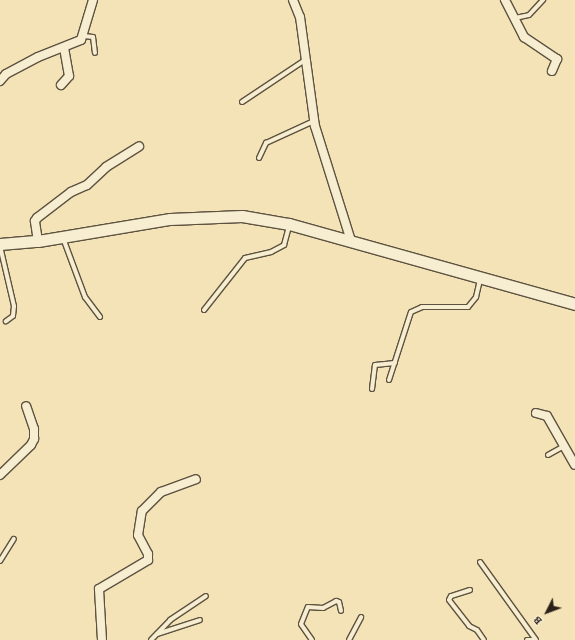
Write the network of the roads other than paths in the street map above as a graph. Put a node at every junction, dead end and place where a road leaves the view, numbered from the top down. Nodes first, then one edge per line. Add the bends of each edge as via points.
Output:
1 (93, 0) edge
2 (293, 0) edge
3 (505, 0) edge
4 (543, 0) edge
5 (514, 18) junction
6 (84, 36) junction
7 (64, 47) junction
8 (95, 52) dead end
9 (306, 59) junction
10 (552, 71) dead end
11 (0, 81) edge
12 (61, 85) dead end
13 (242, 102) dead end
14 (314, 121) junction
15 (139, 146) dead end
16 (259, 158) dead end
17 (289, 224) junction
18 (63, 237) junction
19 (38, 241) junction
20 (351, 241) junction
21 (0, 245) edge
22 (481, 276) junction
23 (575, 304) edge
24 (204, 310) dead end
25 (100, 317) dead end
26 (6, 321) dead end
27 (395, 363) junction
28 (390, 380) dead end
29 (372, 389) dead end
30 (26, 406) dead end
31 (536, 413) dead end
32 (564, 446) junction
33 (548, 455) dead end
34 (575, 465) edge
35 (0, 476) edge
36 (196, 479) dead end
37 (14, 539) dead end
38 (0, 561) edge
39 (480, 562) dead end
40 (470, 590) dead end
41 (206, 596) dead end
42 (341, 612) dead end
43 (361, 617) dead end
44 (200, 620) dead end
45 (154, 635) junction
46 (102, 640) edge
47 (151, 640) edge
48 (312, 640) edge
49 (349, 640) edge
50 (484, 640) edge
51 (528, 640) edge
52 (535, 640) edge

1 - 6 street
2 - 9 street via 300,17
3 - 5 street
4 - 5 lane via 529,15
5 - 10 street via 524,37 557,60
6 - 7 street
6 - 8 lane via 93,37
7 - 11 street via 38,56 6,74
7 - 12 street via 69,76
9 - 13 lane
9 - 14 street
14 - 16 lane via 266,143
14 - 20 street
15 - 19 street via 106,167 87,185 71,192 36,218
17 - 18 street via 242,216 206,216
17 - 20 street
17 - 24 lane via 284,245 242,261
18 - 19 street
18 - 25 lane via 85,297
19 - 21 street
20 - 22 street
21 - 26 lane via 14,306 13,316
22 - 23 street
22 - 27 lane via 476,297 468,307 422,307 411,312
27 - 28 lane
27 - 29 lane via 375,365
30 - 35 street via 34,429 32,445
31 - 32 street via 547,416
32 - 33 lane
32 - 34 street
36 - 46 street via 161,492 142,511 138,535 148,554 148,560 99,590
37 - 38 lane
39 - 52 lane
40 - 50 lane via 451,596 449,600 469,626 477,630
41 - 45 lane via 170,620
42 - 48 lane via 339,602 336,601 323,608 308,607 301,624
43 - 49 lane
44 - 45 lane via 177,625
45 - 47 lane
51 - 52 lane

